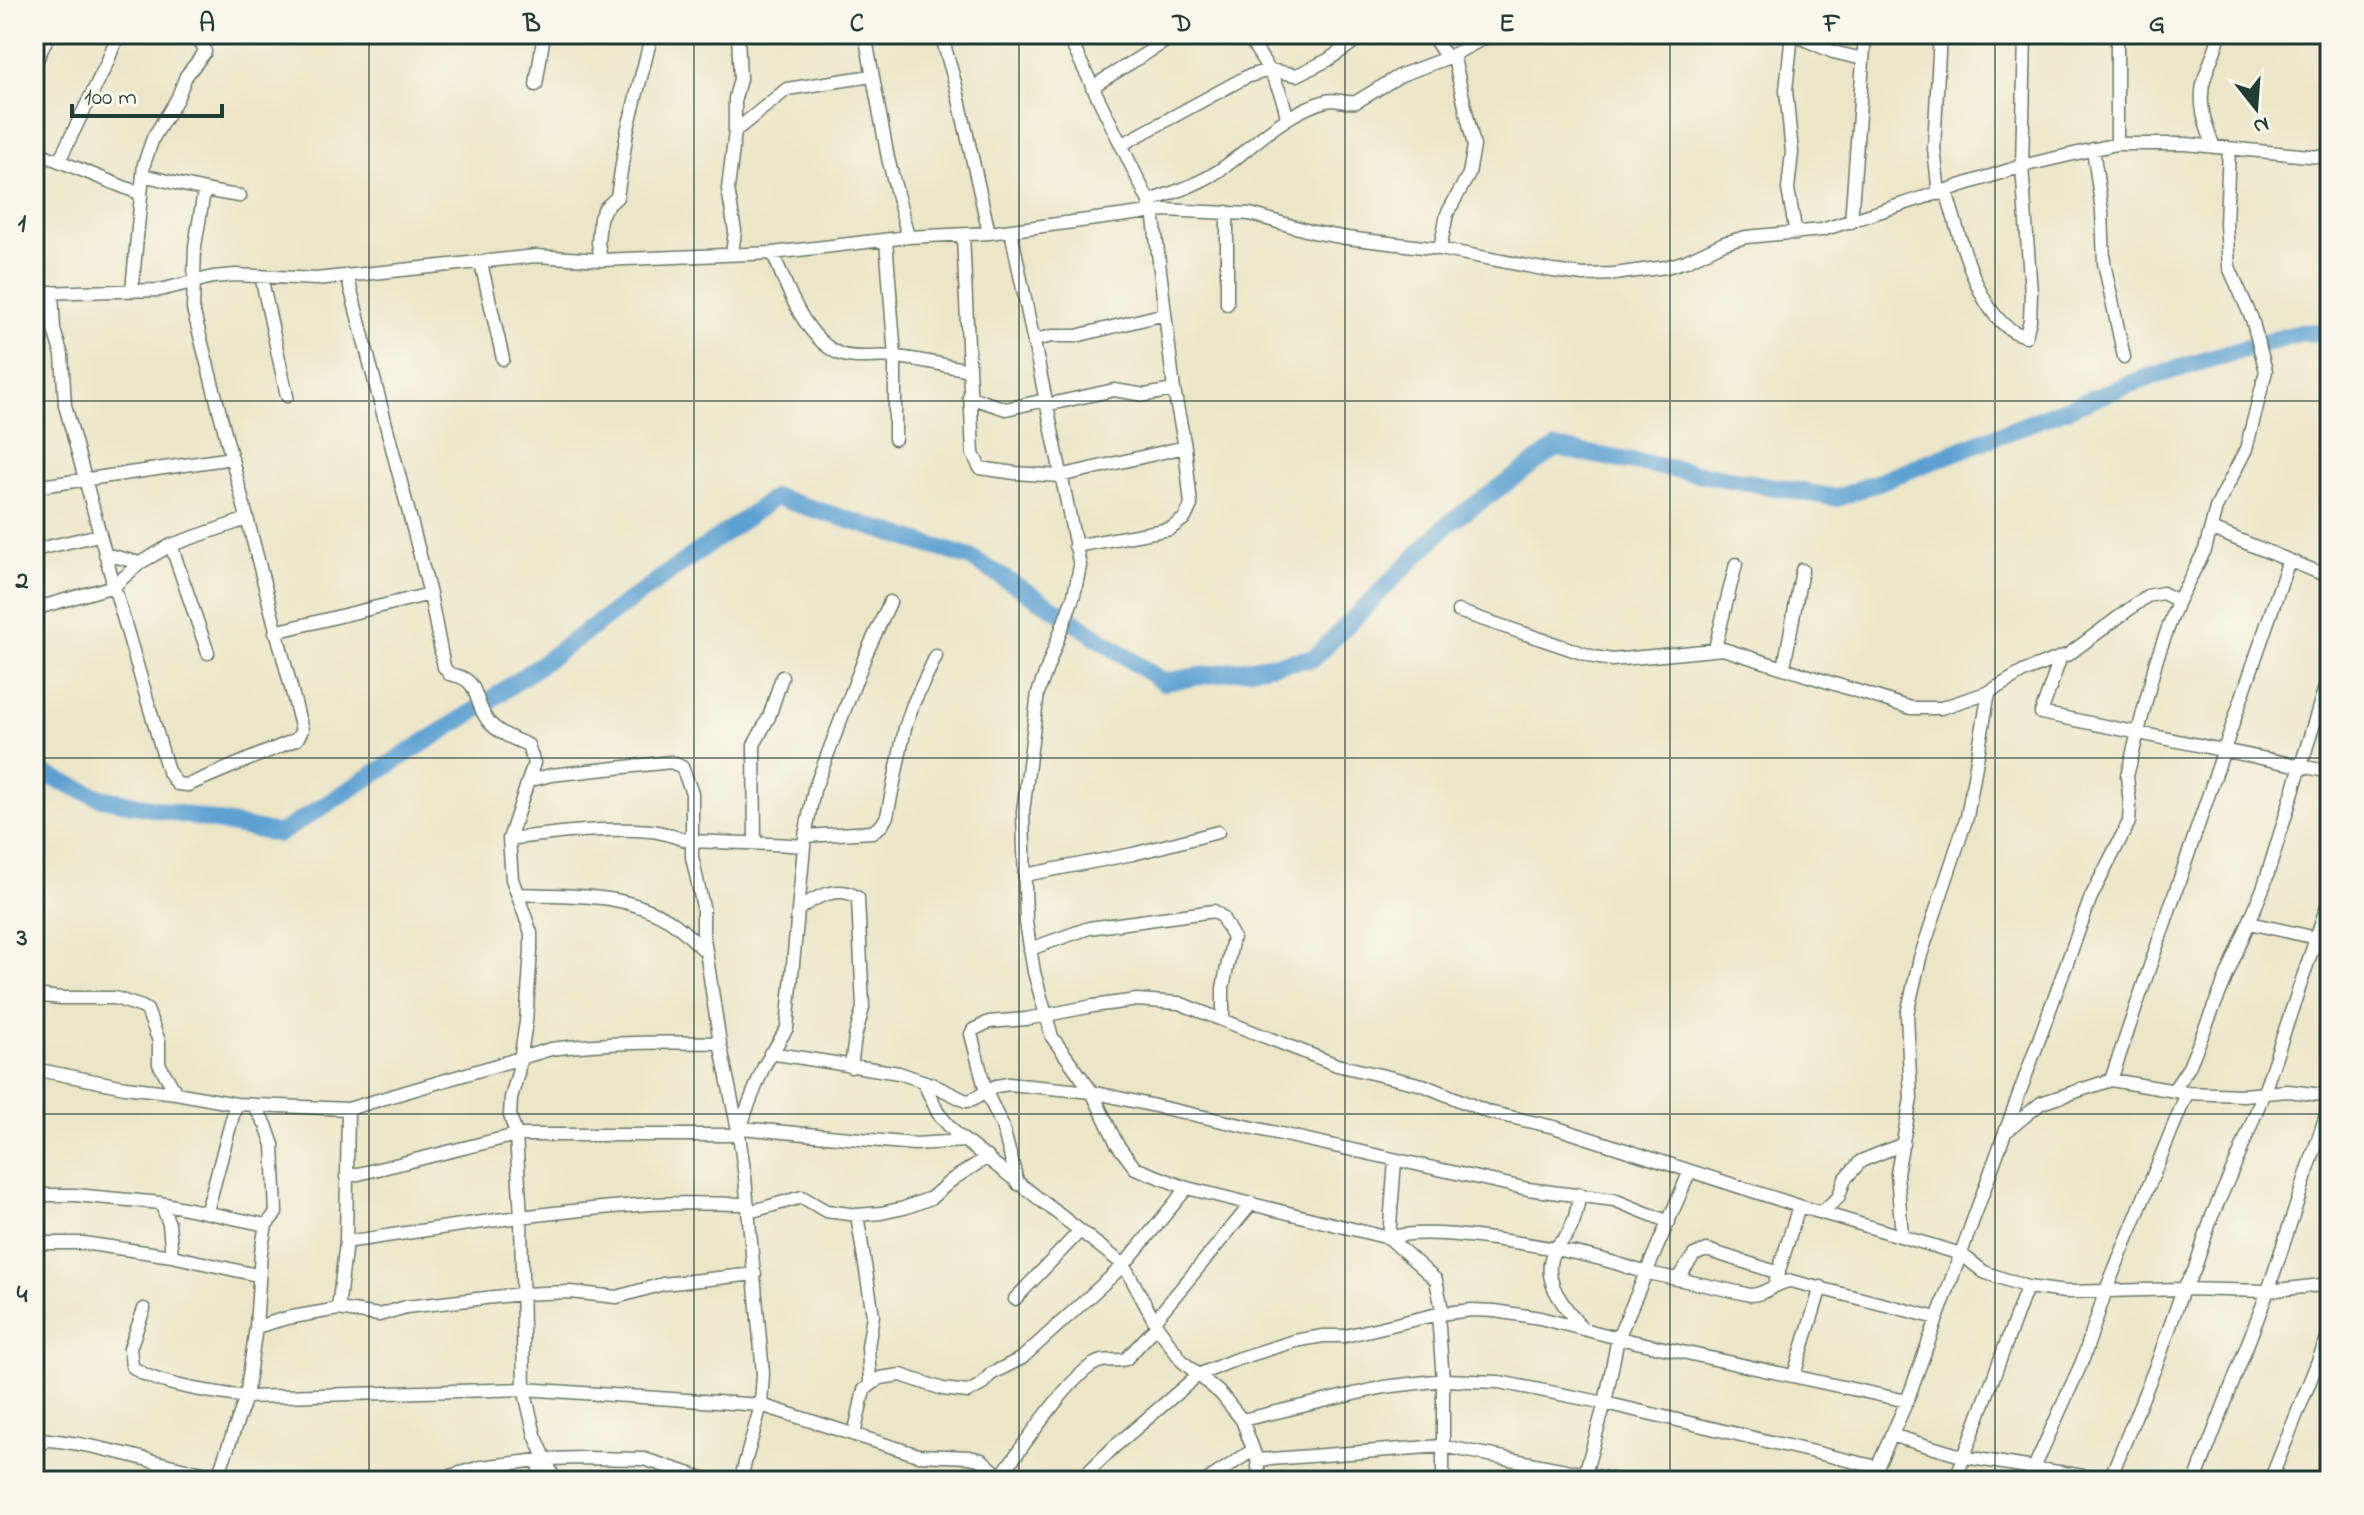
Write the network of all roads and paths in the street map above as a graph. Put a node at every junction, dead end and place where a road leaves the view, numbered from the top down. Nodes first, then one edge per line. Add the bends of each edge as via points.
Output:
1 (49, 34) edge
2 (118, 34) edge
3 (184, 34) edge
4 (652, 34) edge
5 (738, 34) edge
6 (865, 34) edge
7 (941, 34) edge
8 (1067, 34) edge
9 (1083, 34) edge
10 (1177, 34) edge
11 (1246, 34) edge
12 (1365, 34) edge
13 (1431, 34) edge
14 (1492, 34) edge
15 (1792, 34) edge
16 (1865, 34) edge
17 (1940, 34) edge
18 (2025, 34) edge
19 (2117, 34) edge
20 (2220, 34) edge
21 (540, 35) edge
22 (1074, 48) junction
23 (1450, 56) junction
24 (1863, 59) junction
25 (34, 66) edge
26 (1269, 70) junction
27 (1297, 75) junction
28 (871, 76) junction
29 (536, 85) dead end
30 (1092, 87) junction
31 (1282, 98) junction
32 (1287, 119) junction
33 (735, 131) junction
34 (2117, 144) junction
35 (1121, 145) junction
36 (2214, 147) junction
37 (2229, 148) junction
38 (2093, 149) junction
39 (34, 151) edge
40 (2330, 158) edge
41 (59, 161) junction
42 (2022, 166) junction
43 (143, 175) junction
44 (204, 192) junction
45 (1942, 192) junction
46 (141, 194) junction
47 (240, 196) dead end
48 (1151, 206) junction
49 (1227, 212) junction
50 (1851, 222) junction
51 (1011, 231) junction
52 (989, 233) junction
53 (1796, 234) junction
54 (963, 235) junction
55 (908, 237) junction
56 (886, 240) junction
57 (1440, 249) junction
58 (773, 253) junction
59 (732, 254) junction
60 (601, 260) junction
61 (481, 263) junction
62 (347, 275) junction
63 (261, 276) junction
64 (194, 284) junction
65 (132, 290) junction
66 (52, 292) junction
67 (34, 293) edge
68 (1227, 304) dead end
69 (1165, 314) junction
70 (1035, 340) junction
71 (895, 357) junction
72 (2124, 357) dead end
73 (503, 359) dead end
74 (968, 370) junction
75 (1174, 390) junction
76 (287, 396) dead end
77 (969, 397) junction
78 (1046, 402) junction
79 (895, 439) dead end
80 (1185, 447) junction
81 (232, 458) junction
82 (1060, 476) junction
83 (85, 481) junction
84 (34, 487) edge
85 (247, 519) junction
86 (2212, 529) junction
87 (99, 535) junction
88 (171, 545) junction
89 (1075, 546) junction
90 (34, 550) edge
91 (105, 554) junction
92 (2289, 560) junction
93 (140, 563) junction
94 (1736, 564) dead end
95 (1802, 570) dead end
96 (2330, 577) edge
97 (114, 586) junction
98 (430, 594) junction
99 (2178, 601) junction
100 (890, 602) dead end
101 (34, 609) edge
102 (1458, 611) dead end
103 (275, 632) junction
104 (1715, 648) junction
105 (208, 653) dead end
106 (936, 656) dead end
107 (2060, 659) junction
108 (1784, 667) junction
109 (2330, 671) edge
110 (782, 677) dead end
111 (1989, 692) junction
112 (2135, 734) junction
113 (2225, 750) junction
114 (534, 763) junction
115 (2300, 766) junction
116 (2330, 772) edge
117 (551, 775) junction
118 (528, 781) junction
119 (1218, 832) dead end
120 (509, 839) junction
121 (690, 841) junction
122 (805, 841) junction
123 (755, 842) junction
124 (1025, 875) junction
125 (518, 894) junction
126 (2330, 897) edge
127 (798, 910) junction
128 (2249, 923) junction
129 (2316, 938) junction
130 (2330, 941) edge
131 (1030, 949) junction
132 (707, 953) junction
133 (34, 995) edge
134 (1045, 1016) junction
135 (1223, 1019) junction
136 (720, 1043) junction
137 (770, 1053) junction
138 (519, 1057) junction
139 (851, 1067) junction
140 (34, 1069) edge
141 (2111, 1080) junction
142 (923, 1081) junction
143 (2173, 1091) junction
144 (986, 1092) junction
145 (1092, 1092) junction
146 (2264, 1092) junction
147 (176, 1093) junction
148 (2187, 1093) junction
149 (2330, 1096) edge
150 (2330, 1103) edge
151 (236, 1104) junction
152 (254, 1106) junction
153 (348, 1109) junction
154 (740, 1132) junction
155 (2006, 1132) junction
156 (516, 1135) junction
157 (965, 1141) junction
158 (1903, 1144) junction
159 (988, 1157) junction
160 (1395, 1161) junction
161 (1690, 1171) junction
162 (346, 1177) junction
163 (1018, 1184) junction
164 (1187, 1188) junction
165 (1580, 1194) junction
166 (34, 1195) edge
167 (1838, 1198) junction
168 (161, 1203) junction
169 (1252, 1203) junction
170 (178, 1206) junction
171 (1799, 1206) junction
172 (749, 1208) junction
173 (207, 1211) junction
174 (1821, 1212) junction
175 (857, 1215) junction
176 (521, 1216) junction
177 (1844, 1219) junction
178 (1669, 1222) junction
179 (169, 1224) junction
180 (266, 1225) junction
181 (1079, 1232) junction
182 (1902, 1236) junction
183 (1389, 1238) junction
184 (346, 1242) junction
185 (34, 1243) edge
186 (1554, 1250) junction
187 (1961, 1254) junction
188 (172, 1256) junction
189 (1124, 1265) junction
190 (1646, 1272) junction
191 (1779, 1273) junction
192 (755, 1274) junction
193 (257, 1275) junction
194 (1678, 1278) junction
195 (2330, 1284) edge
196 (1774, 1286) junction
197 (1821, 1287) junction
198 (2027, 1287) junction
199 (2183, 1289) junction
200 (2106, 1290) junction
201 (2268, 1291) junction
202 (521, 1294) junction
203 (1015, 1299) dead end
204 (144, 1309) dead end
205 (338, 1309) junction
206 (1440, 1314) junction
207 (1937, 1318) junction
208 (1155, 1323) junction
209 (256, 1327) junction
210 (1582, 1329) junction
211 (2330, 1331) edge
212 (1618, 1338) junction
213 (1198, 1375) junction
214 (1794, 1375) junction
215 (1443, 1380) junction
216 (870, 1383) junction
217 (524, 1389) junction
218 (246, 1397) junction
219 (1907, 1401) junction
220 (1605, 1403) junction
221 (761, 1405) junction
222 (1242, 1420) junction
223 (854, 1435) junction
224 (1891, 1435) junction
225 (39, 1439) edge
226 (1442, 1446) junction
227 (34, 1453) edge
228 (1255, 1455) junction
229 (1965, 1457) junction
230 (542, 1460) junction
231 (1877, 1467) junction
232 (2033, 1467) junction
233 (1585, 1477) edge
234 (216, 1478) edge
235 (1003, 1479) edge
236 (2109, 1480) edge
237 (433, 1481) edge
238 (540, 1481) edge
239 (555, 1481) edge
240 (712, 1481) edge
241 (740, 1481) edge
242 (1079, 1481) edge
243 (1206, 1481) edge
244 (1260, 1481) edge
245 (1443, 1481) edge
246 (1623, 1481) edge
247 (1871, 1481) edge
248 (1955, 1481) edge
249 (2028, 1481) edge
250 (2195, 1481) edge
251 (2270, 1481) edge

1 - 25 street
2 - 41 street
3 - 43 street via 202,43 205,52 153,138
4 - 60 street via 617,197 600,218
5 - 33 street
6 - 28 street
7 - 52 street
8 - 22 street
9 - 22 street
10 - 30 street
11 - 26 street
12 - 27 street
13 - 23 street
14 - 23 street
15 - 24 street
15 - 53 street via 1786,90 1792,153 1788,189
16 - 24 street
17 - 45 street via 1934,148
18 - 42 street
19 - 34 street
20 - 36 street via 2204,78 2202,101
21 - 29 street
22 - 30 street
23 - 32 street via 1401,75 1356,102 1328,100
23 - 57 street via 1474,146 1469,174 1447,214
24 - 50 street
26 - 27 street
26 - 31 street
26 - 35 street via 1246,77
27 - 31 street
28 - 33 street via 787,89
28 - 55 street
30 - 35 street
31 - 32 street
32 - 48 street via 1226,166
33 - 59 street via 728,189 735,231
34 - 36 street
34 - 38 street
35 - 48 street
36 - 37 street
37 - 40 street
37 - 86 street via 2229,267 2252,319 2266,371 2252,432 2216,508
38 - 42 street
38 - 72 street via 2104,263
39 - 41 street
41 - 46 street
42 - 45 street
42 - 45 street via 2031,293 2026,336 2000,320 1983,300
43 - 44 street
43 - 46 street
44 - 47 street
44 - 64 street
45 - 50 street
46 - 65 street
48 - 49 street
48 - 51 street
48 - 69 street
49 - 57 street via 1347,238
49 - 68 street
50 - 53 street
51 - 52 street
51 - 70 street
52 - 54 street
53 - 57 street via 1746,237 1666,267 1614,274 1553,271
54 - 55 street
54 - 74 street
55 - 56 street
56 - 58 street
56 - 71 street
58 - 59 street
58 - 71 street via 791,300 826,345 843,355
59 - 60 street
60 - 61 street via 536,256
61 - 62 street
61 - 73 street
62 - 63 street
62 - 98 street
63 - 64 street via 213,277
63 - 76 street
64 - 65 street
64 - 81 street via 193,309
65 - 66 street
66 - 67 street
66 - 83 street via 65,405
69 - 70 street via 1076,336
69 - 75 street
70 - 78 street
71 - 74 street
71 - 79 street
74 - 77 street
75 - 78 street via 1145,395 1114,390
75 - 80 street
77 - 78 street via 1006,409
77 - 82 street via 973,454 980,468
78 - 82 street
80 - 82 street
80 - 89 street via 1191,505 1185,518 1170,529
81 - 83 street
81 - 85 street
82 - 89 street
83 - 84 street
83 - 87 street
85 - 88 street
85 - 103 street
86 - 92 street
86 - 99 street
87 - 90 street
87 - 91 street
88 - 93 street
88 - 105 street
89 - 124 street via 1079,579 1038,693 1023,812
91 - 93 street
91 - 97 street
92 - 96 street
92 - 113 street
93 - 97 street
94 - 104 street
95 - 108 street
97 - 101 street
97 - 103 street via 168,771 182,786 301,735
98 - 103 street
98 - 114 street via 446,671 470,680 490,723 528,745
99 - 107 street via 2163,593 2147,596
99 - 112 street
100 - 122 street via 836,728 814,790
102 - 104 street via 1612,660
104 - 108 street
106 - 122 street via 905,728 882,825 872,832
107 - 111 street
107 - 112 street via 2041,713
108 - 111 street via 1911,708 1941,708
109 - 115 street
110 - 123 street via 754,745
111 - 158 street via 1967,817 1907,1014 1911,1099
112 - 113 street
112 - 155 street via 2127,776 2129,822 2091,897
113 - 115 street
113 - 141 street
114 - 117 street
114 - 118 street
115 - 116 street
115 - 128 street
117 - 118 street
117 - 121 street via 678,764 687,773 692,793
118 - 120 street
119 - 124 street
120 - 121 street via 598,830 655,831
120 - 125 street
121 - 123 street
121 - 132 street
122 - 123 street
122 - 127 street
124 - 131 street
125 - 132 street via 609,898 639,906 672,922
125 - 138 street via 531,933 528,1006
126 - 129 street
127 - 137 street via 787,1028
127 - 139 street via 832,893 858,898 863,1008
128 - 129 street
128 - 143 street via 2189,1067
129 - 130 street
129 - 146 street
131 - 134 street
131 - 135 street via 1089,928 1214,911 1233,937
132 - 136 street
133 - 147 street via 115,998 147,1010 159,1041 159,1064
134 - 135 street via 1159,1000
134 - 144 street via 989,1022 973,1030
134 - 145 street via 1061,1053
135 - 161 street via 1337,1065 1423,1085 1488,1112 1554,1127
136 - 138 street via 584,1044
136 - 154 street
137 - 139 street
137 - 154 street
138 - 153 street
138 - 156 street via 510,1107
139 - 142 street
140 - 147 street
141 - 143 street
141 - 155 street via 2041,1103
142 - 144 street via 966,1101
142 - 157 street via 938,1113
143 - 148 street
144 - 145 street via 1009,1084
144 - 163 street via 1002,1125
145 - 160 street
145 - 164 street via 1135,1168
146 - 148 street
146 - 149 street
146 - 199 street
147 - 151 street
148 - 200 street
150 - 201 street
151 - 152 street
151 - 173 street
152 - 153 street
152 - 180 street via 273,1145 277,1202
153 - 162 street
154 - 156 street
154 - 157 street via 914,1144
154 - 172 street
155 - 187 street
156 - 162 street
156 - 176 street
157 - 159 street
158 - 167 street via 1861,1161 1845,1179
158 - 182 street via 1897,1173
159 - 163 street
159 - 175 street via 922,1202
160 - 165 street via 1528,1189
160 - 183 street
161 - 171 street
161 - 178 street
162 - 184 street
163 - 181 street
164 - 169 street
164 - 189 street
165 - 178 street via 1614,1200
165 - 186 street via 1572,1227
166 - 168 street
167 - 174 street
167 - 177 street
168 - 170 street
168 - 179 street
169 - 183 street
169 - 208 street
170 - 173 street
170 - 179 street
171 - 174 street
171 - 191 street
172 - 175 street via 802,1197 826,1211
172 - 176 street via 654,1204
172 - 192 street
173 - 180 street
174 - 177 street
175 - 216 street via 873,1315
176 - 184 street
176 - 202 street
177 - 182 street
178 - 190 street
179 - 188 street
180 - 193 street
181 - 189 street
181 - 203 street
182 - 187 street
183 - 186 street via 1423,1233
183 - 206 street via 1436,1280
184 - 205 street
185 - 188 street via 83,1243
186 - 190 street
186 - 210 street via 1552,1284
187 - 198 street via 1984,1272
187 - 207 street
188 - 193 street
189 - 208 street
189 - 216 street via 1022,1358 991,1374 976,1389 959,1392 892,1374
190 - 194 street
190 - 212 street
191 - 194 street via 1707,1250 1694,1255
191 - 196 street
192 - 202 street via 663,1284 617,1297
192 - 221 street
193 - 209 street
194 - 196 street via 1750,1295
195 - 201 street
196 - 197 street via 1791,1281
197 - 207 street
197 - 214 street
198 - 200 street
198 - 229 street
199 - 200 street
199 - 201 street
199 - 236 street
200 - 232 street via 2082,1362
201 - 250 street
202 - 205 street via 379,1315
202 - 217 street
204 - 218 street via 130,1348 138,1372
205 - 209 street
206 - 210 street via 1495,1311
206 - 213 street via 1345,1336 1295,1341
206 - 215 street
207 - 219 street
208 - 213 street
208 - 235 street via 1130,1357 1089,1367 1054,1405
209 - 218 street
210 - 212 street
211 - 251 street
212 - 214 street
212 - 220 street
213 - 222 street
213 - 242 street
214 - 219 street
215 - 220 street via 1499,1382
215 - 222 street via 1384,1387
215 - 226 street
216 - 223 street via 860,1401
217 - 218 street
217 - 221 street
217 - 230 street
218 - 234 street
219 - 224 street
220 - 231 street
220 - 233 street
221 - 223 street
221 - 241 street
222 - 228 street
223 - 235 street via 918,1455 982,1460
224 - 229 street
224 - 231 street
225 - 227 street
225 - 234 street
226 - 228 street
226 - 233 street
226 - 245 street
228 - 243 street
228 - 244 street
229 - 232 street
229 - 248 street
230 - 237 street via 481,1467
230 - 238 street
230 - 239 street
230 - 240 street via 644,1459
231 - 247 street
232 - 236 street
232 - 249 street
233 - 246 street

